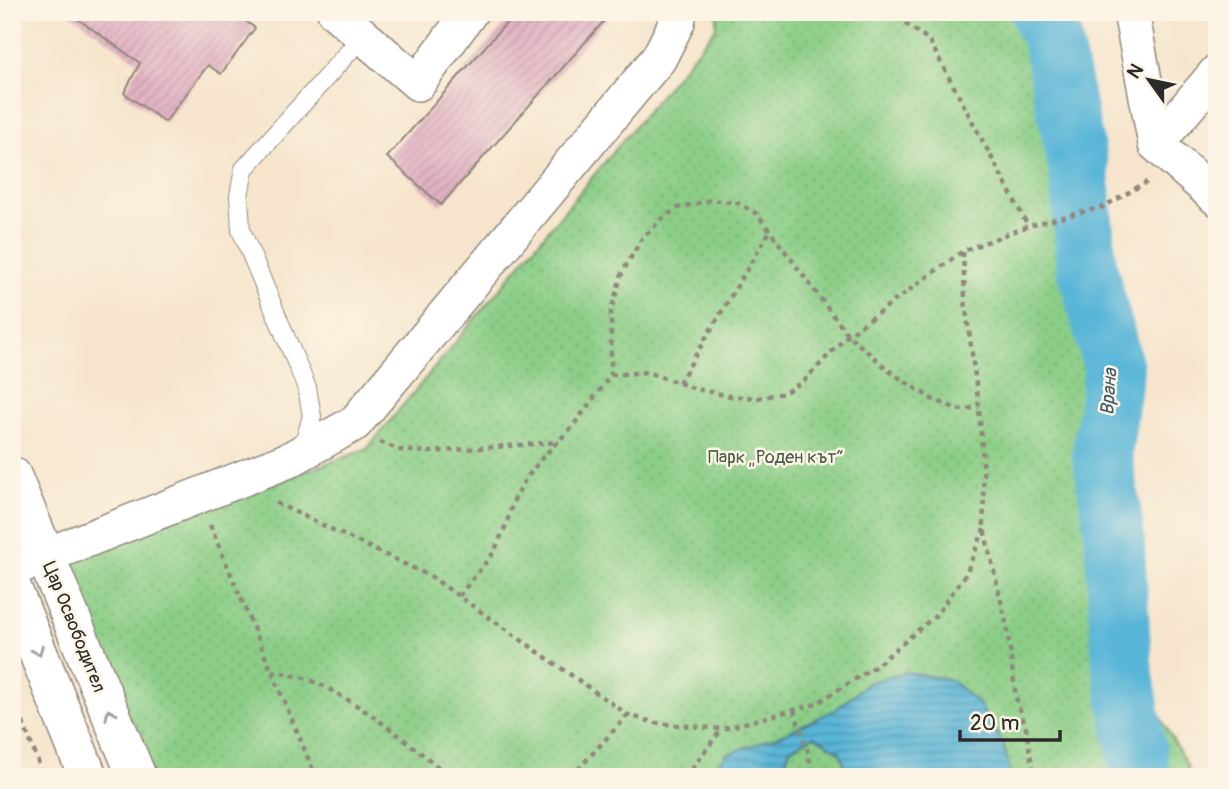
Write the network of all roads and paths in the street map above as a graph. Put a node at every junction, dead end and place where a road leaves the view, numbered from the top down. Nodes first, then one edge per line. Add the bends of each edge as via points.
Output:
1 (335, 12) edge
2 (470, 12) edge
3 (679, 12) edge
4 (888, 12) edge
5 (1131, 12) edge
6 (363, 36) junction
7 (1217, 72) edge
8 (1156, 144) junction
9 (1217, 198) edge
10 (1103, 207) dead end
11 (1028, 226) junction
12 (770, 231) junction
13 (963, 251) junction
14 (848, 335) junction
15 (611, 375) junction
16 (679, 383) junction
17 (979, 407) junction
18 (355, 423) junction
19 (559, 442) junction
20 (289, 460) junction
21 (12, 476) edge
22 (235, 481) junction
23 (198, 495) junction
24 (984, 530) junction
25 (29, 563) edge
26 (12, 588) edge
27 (459, 596) junction
28 (271, 671) junction
29 (12, 694) edge
30 (794, 710) junction
31 (628, 715) junction
32 (722, 729) junction
33 (44, 777) edge
34 (88, 777) edge
35 (137, 777) edge
36 (316, 777) edge
37 (450, 777) edge
38 (571, 777) edge
39 (686, 777) edge
40 (811, 777) edge
41 (1034, 777) edge

1 - 6 street
2 - 6 street via 418,83
3 - 18 street via 659,58
4 - 11 path via 929,40
5 - 8 street
6 - 20 lane via 244,169 239,196 241,230 307,388 312,416 306,437
7 - 8 street
8 - 9 street
10 - 11 path
11 - 13 path
12 - 14 path
12 - 15 path via 757,214 738,203 711,201 678,208 663,217 641,240 622,273 611,311
12 - 16 path
13 - 14 path
13 - 17 path
14 - 16 path via 804,381 784,393 758,398 730,396
14 - 17 path via 892,373 932,399 960,410
15 - 16 path via 647,372
15 - 19 path
17 - 24 path
18 - 19 path via 374,440 400,450
18 - 20 street
19 - 27 path via 525,480 494,552
20 - 22 street
21 - 25 street, Цар Освободител
22 - 23 street
22 - 27 path via 430,576
23 - 25 street
23 - 28 path
24 - 30 path via 966,574 936,615 876,666 816,704
24 - 41 path
35 -> 25 street, Цар Освободител
26 -> 34 street
27 - 31 path
28 - 36 path
28 - 37 path via 312,681 353,703
29 - 33 path
30 - 32 path
30 - 40 path
31 - 32 path via 656,723
31 - 38 path
32 - 39 path

